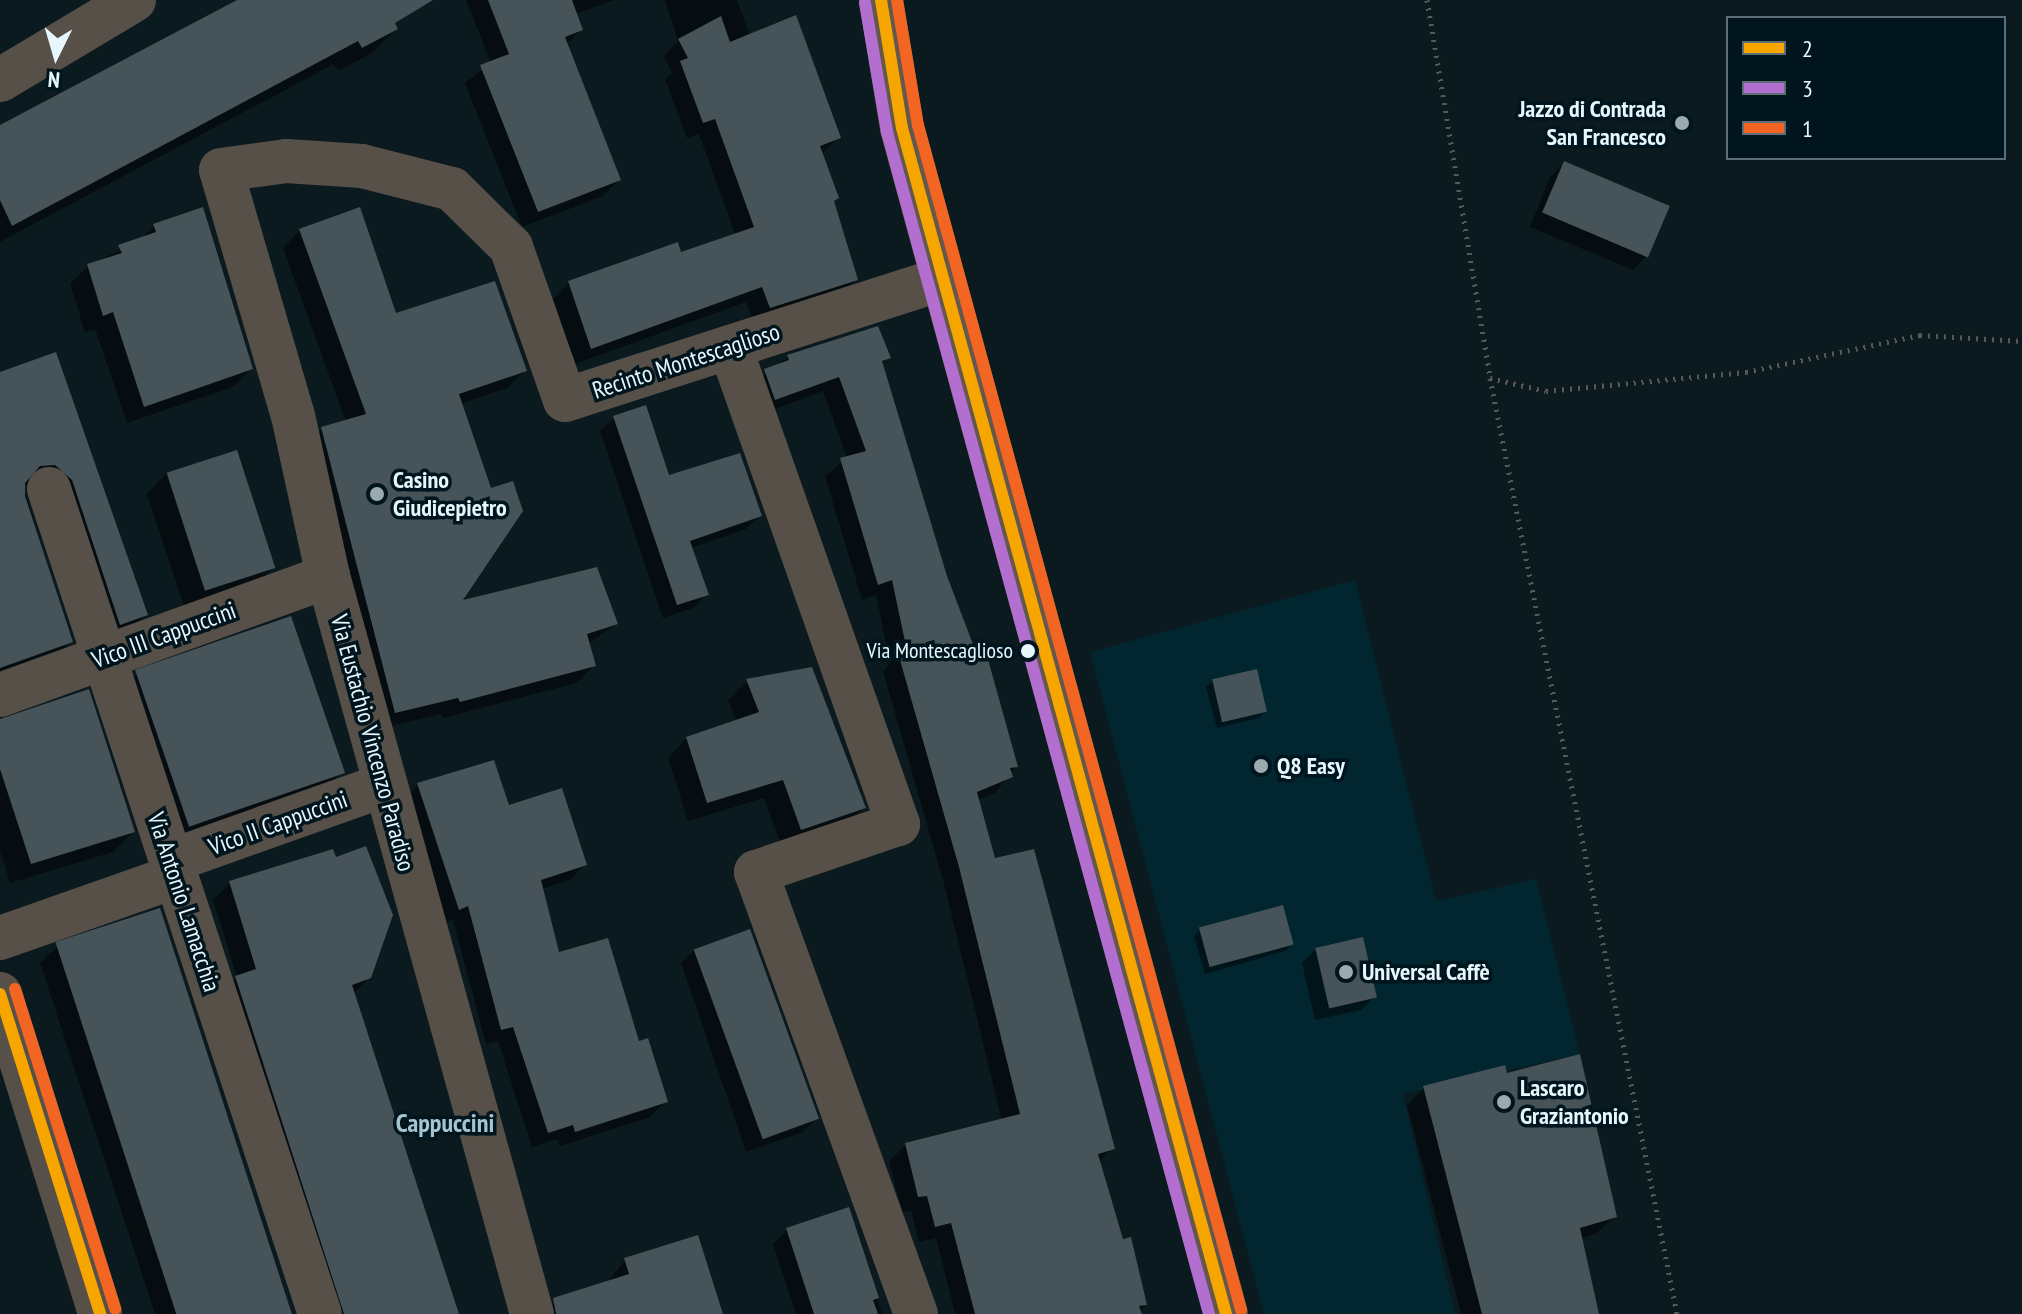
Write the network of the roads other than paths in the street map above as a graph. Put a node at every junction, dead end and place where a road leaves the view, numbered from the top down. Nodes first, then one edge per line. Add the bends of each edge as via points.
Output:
1 (134, 0) edge
2 (881, 0) edge
3 (0, 80) edge
4 (221, 170) joint
5 (943, 279) junction
6 (730, 347) junction
7 (49, 489) dead end
8 (328, 576) junction
9 (104, 657) junction
10 (0, 695) edge
11 (384, 785) junction
12 (173, 868) junction
13 (0, 938) edge
14 (0, 994) edge
15 (100, 1314) edge
16 (320, 1314) edge
17 (532, 1314) edge
18 (916, 1314) edge
19 (1226, 1314) edge

1 - 3 street
2 - 5 main road via 902,128
4 - 6 street, Recinto Montescaglioso via 286,161 362,166 452,189 511,247 565,400
4 - 8 street, Via Eustachio Vincenzo Paradiso via 293,416
5 - 6 street, Recinto Montescaglioso
5 - 19 main road
6 - 18 street via 898,824 756,872
7 - 9 street, Via Antonio Lamacchia
8 - 9 street, Vico III Cappuccini
8 - 11 street, Via Eustachio Vincenzo Paradiso
9 - 10 street, Vico III Cappuccini
9 - 12 street, Via Antonio Lamacchia
11 - 12 street, Vico II Cappuccini
11 - 17 street, Via Eustachio Vincenzo Paradiso
12 - 13 street, Vico II Cappuccini
12 - 16 street, Via Antonio Lamacchia
14 - 15 street

